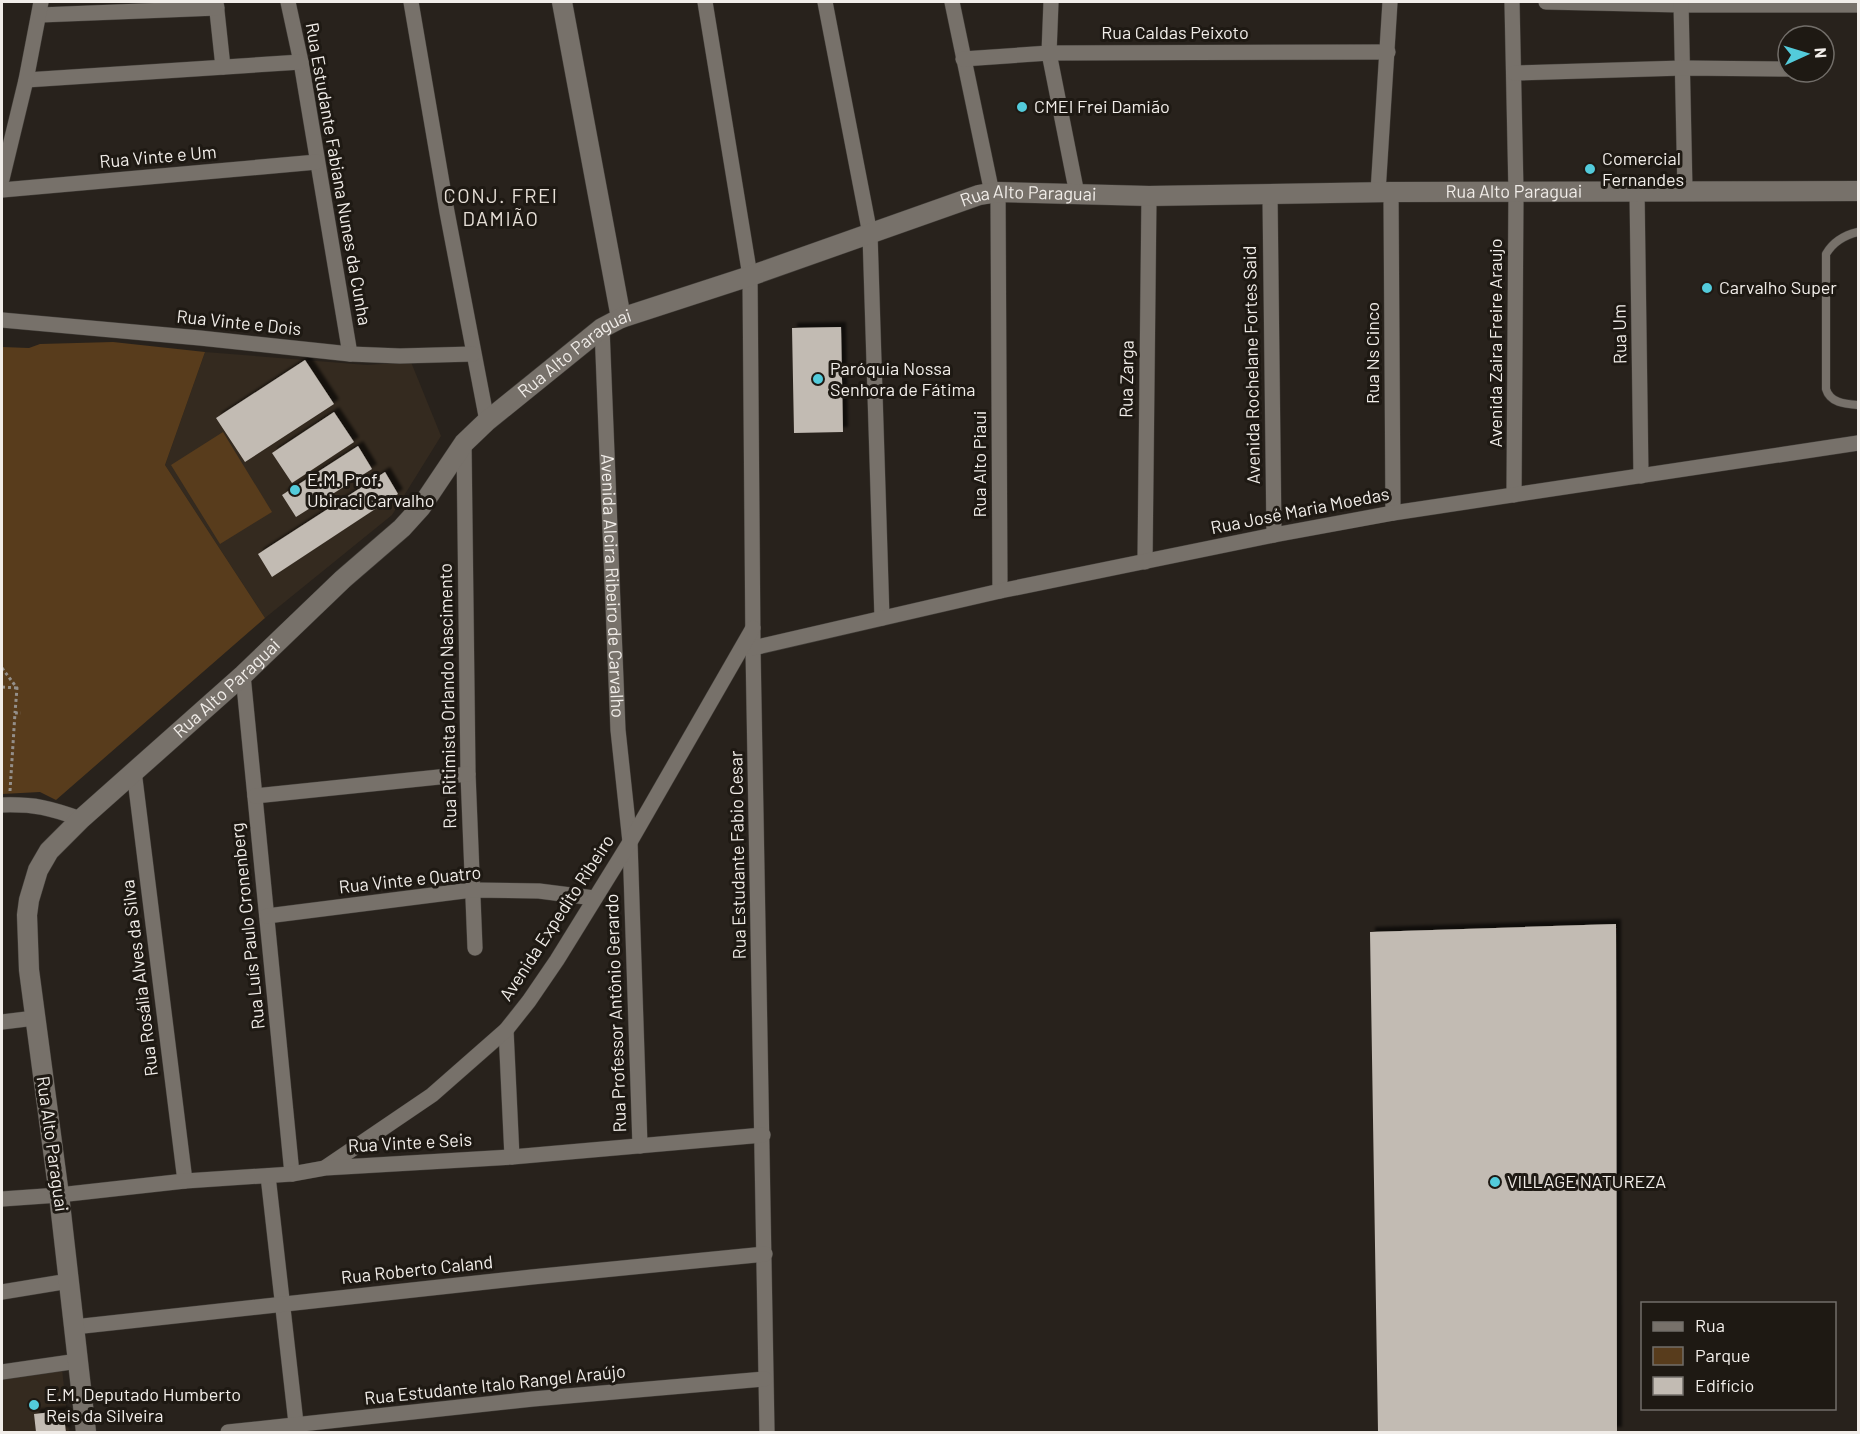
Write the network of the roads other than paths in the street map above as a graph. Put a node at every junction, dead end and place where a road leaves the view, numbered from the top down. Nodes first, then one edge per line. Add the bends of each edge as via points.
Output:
1 (288, 2) edge
2 (411, 2) edge
3 (562, 2) edge
4 (705, 2) edge
5 (825, 2) edge
6 (952, 2) edge
7 (1051, 2) edge
8 (1390, 2) edge
9 (1512, 2) edge
10 (1546, 2) edge
11 (1681, 3) edge
12 (217, 5) edge
13 (1858, 5) edge
14 (40, 8) edge
15 (1388, 52) junction
16 (1049, 53) junction
17 (963, 59) junction
18 (301, 62) junction
19 (223, 67) junction
20 (1683, 68) junction
21 (1776, 69) edge
22 (1514, 73) junction
23 (26, 80) junction
24 (317, 162) junction
25 (2, 179) edge
26 (2, 190) edge
27 (1637, 191) junction
28 (1685, 191) junction
29 (1858, 191) edge
30 (1385, 192) junction
31 (1516, 192) junction
32 (995, 193) junction
33 (1077, 194) junction
34 (1270, 195) junction
35 (1149, 196) junction
36 (1858, 232) edge
37 (870, 234) junction
38 (750, 276) junction
39 (621, 318) junction
40 (2, 320) edge
41 (602, 328) junction
42 (350, 354) junction
43 (473, 354) junction
44 (1858, 405) edge
45 (487, 421) junction
46 (464, 442) junction
47 (1858, 443) edge
48 (1641, 476) junction
49 (1514, 495) junction
50 (1393, 513) junction
51 (1274, 535) junction
52 (1145, 562) junction
53 (1000, 591) junction
54 (882, 618) junction
55 (753, 627) junction
56 (753, 648) junction
57 (243, 675) junction
58 (134, 771) junction
59 (468, 774) junction
60 (255, 796) junction
61 (5, 805) edge
62 (81, 819) junction
63 (630, 843) junction
64 (472, 890) junction
65 (594, 898) junction
66 (267, 916) junction
67 (475, 948) dead end
68 (35, 1018) junction
69 (2, 1022) edge
70 (506, 1030) junction
71 (763, 1135) junction
72 (640, 1146) junction
73 (513, 1157) junction
74 (325, 1168) junction
75 (292, 1174) junction
76 (268, 1176) junction
77 (184, 1181) junction
78 (59, 1195) junction
79 (2, 1199) edge
80 (765, 1254) junction
81 (69, 1281) junction
82 (2, 1292) edge
83 (282, 1305) junction
84 (74, 1327) junction
85 (78, 1361) junction
86 (2, 1372) edge
87 (765, 1378) junction
88 (297, 1428) edge
89 (86, 1432) edge
90 (228, 1432) edge
91 (767, 1432) edge

1 - 18 street, Rua Estudante Fabiana Nunes da Cunha
2 - 43 street
3 - 39 street
4 - 38 street, Rua Estudante Fabio Cesar
5 - 37 street
6 - 17 street, Rua Alto Piaui
7 - 16 street
8 - 15 street, Rua Ns Cinco
9 - 22 street, Avenida Zaira Freire Araujo
10 - 11 street
11 - 13 street
11 - 20 street
12 - 14 street
12 - 19 street
14 - 23 street
15 - 16 street, Rua Caldas Peixoto
15 - 30 street, Rua Ns Cinco
16 - 17 street, Rua Caldas Peixoto
16 - 33 street
17 - 32 street, Rua Alto Piaui
18 - 19 street
18 - 24 street, Rua Estudante Fabiana Nunes da Cunha
19 - 23 street
20 - 21 street
20 - 22 street
20 - 28 street
22 - 31 street, Avenida Zaira Freire Araujo
23 - 25 street
24 - 26 street, Rua Vinte e Um
24 - 42 street, Rua Estudante Fabiana Nunes da Cunha
27 - 28 street, Rua Alto Paraguai
27 - 31 street, Rua Alto Paraguai
27 - 48 street, Rua Um
28 - 29 street, Rua Alto Paraguai
30 - 31 street, Rua Alto Paraguai
30 - 34 street, Rua Alto Paraguai
30 - 50 street, Rua Ns Cinco
31 - 49 street, Avenida Zaira Freire Araujo
32 - 33 street, Rua Alto Paraguai
32 - 37 street, Rua Alto Paraguai via 979,195
32 - 53 street, Rua Alto Piaui
33 - 35 street, Rua Alto Paraguai
34 - 35 street, Rua Alto Paraguai
34 - 51 street, Avenida Rochelane Fortes Said
35 - 52 street, Rua Zarga
36 - 44 lane via 1847,235 1826,254 1826,389 1832,400
37 - 38 street, Rua Alto Paraguai
37 - 54 street
38 - 39 street, Rua Alto Paraguai
38 - 55 street, Rua Estudante Fabio Cesar
39 - 41 street, Rua Alto Paraguai
40 - 42 street, Rua Vinte e Dois
41 - 45 street, Rua Alto Paraguai
41 - 63 street, Avenida Alcira Ribeiro de Carvalho via 618,730
42 - 43 street, Rua Vinte e Dois
43 - 45 street
45 - 46 street, Rua Alto Paraguai
46 - 57 street, Rua Alto Paraguai via 421,507 402,528
46 - 59 street, Rua Ritimista Orlando Nascimento
47 - 48 street, Rua José Maria Moedas
48 - 49 street, Rua José Maria Moedas
49 - 50 street, Rua José Maria Moedas
50 - 51 street, Rua José Maria Moedas
51 - 52 street, Rua José Maria Moedas
52 - 53 street, Rua José Maria Moedas
53 - 54 street, Rua José Maria Moedas
54 - 56 street, Rua José Maria Moedas
55 - 56 street, Rua Estudante Fabio Cesar
55 - 63 street, Avenida Expedito Ribeiro
56 - 71 street, Rua Estudante Fabio Cesar
57 - 58 street, Rua Alto Paraguai
57 - 60 street, Rua Luís Paulo Cronenberg
58 - 62 street, Rua Alto Paraguai
58 - 77 street, Rua Rosália Alves da Silva
59 - 60 street
59 - 64 street, Rua Ritimista Orlando Nascimento
60 - 66 street, Rua Luís Paulo Cronenberg
61 - 62 street via 32,804
62 - 68 street, Rua Alto Paraguai via 49,851 38,870 29,900 26,932
63 - 65 street, Avenida Expedito Ribeiro
63 - 72 street, Rua Professor Antônio Gerardo
64 - 65 street, Rua Vinte e Quatro via 539,891
64 - 66 street, Rua Vinte e Quatro
64 - 67 street, Rua Ritimista Orlando Nascimento
65 - 70 street, Avenida Expedito Ribeiro via 558,960
66 - 75 street, Rua Luís Paulo Cronenberg
68 - 69 street
68 - 78 street, Rua Alto Paraguai
70 - 73 street
70 - 74 street, Avenida Expedito Ribeiro via 432,1095
71 - 72 street, Rua Vinte e Seis
71 - 80 street, Rua Estudante Fabio Cesar
72 - 73 street, Rua Vinte e Seis
73 - 74 street, Rua Vinte e Seis
74 - 75 street, Rua Vinte e Seis
75 - 76 street, Rua Vinte e Seis
76 - 77 street, Rua Vinte e Seis
76 - 83 street
77 - 78 street, Rua Vinte e Seis
78 - 79 street, Rua Vinte e Seis
78 - 81 street, Rua Alto Paraguai
80 - 83 street, Rua Roberto Caland
80 - 87 street, Rua Estudante Fabio Cesar
81 - 82 street
81 - 84 street, Rua Alto Paraguai
83 - 84 street, Rua Roberto Caland
83 - 88 street
84 - 85 street, Rua Alto Paraguai
85 - 86 street
85 - 89 street, Rua Alto Paraguai
87 - 88 street, Rua Estudante Italo Rangel Araújo via 534,1399
87 - 91 street, Rua Estudante Fabio Cesar
88 - 90 street, Rua Estudante Italo Rangel Araújo

